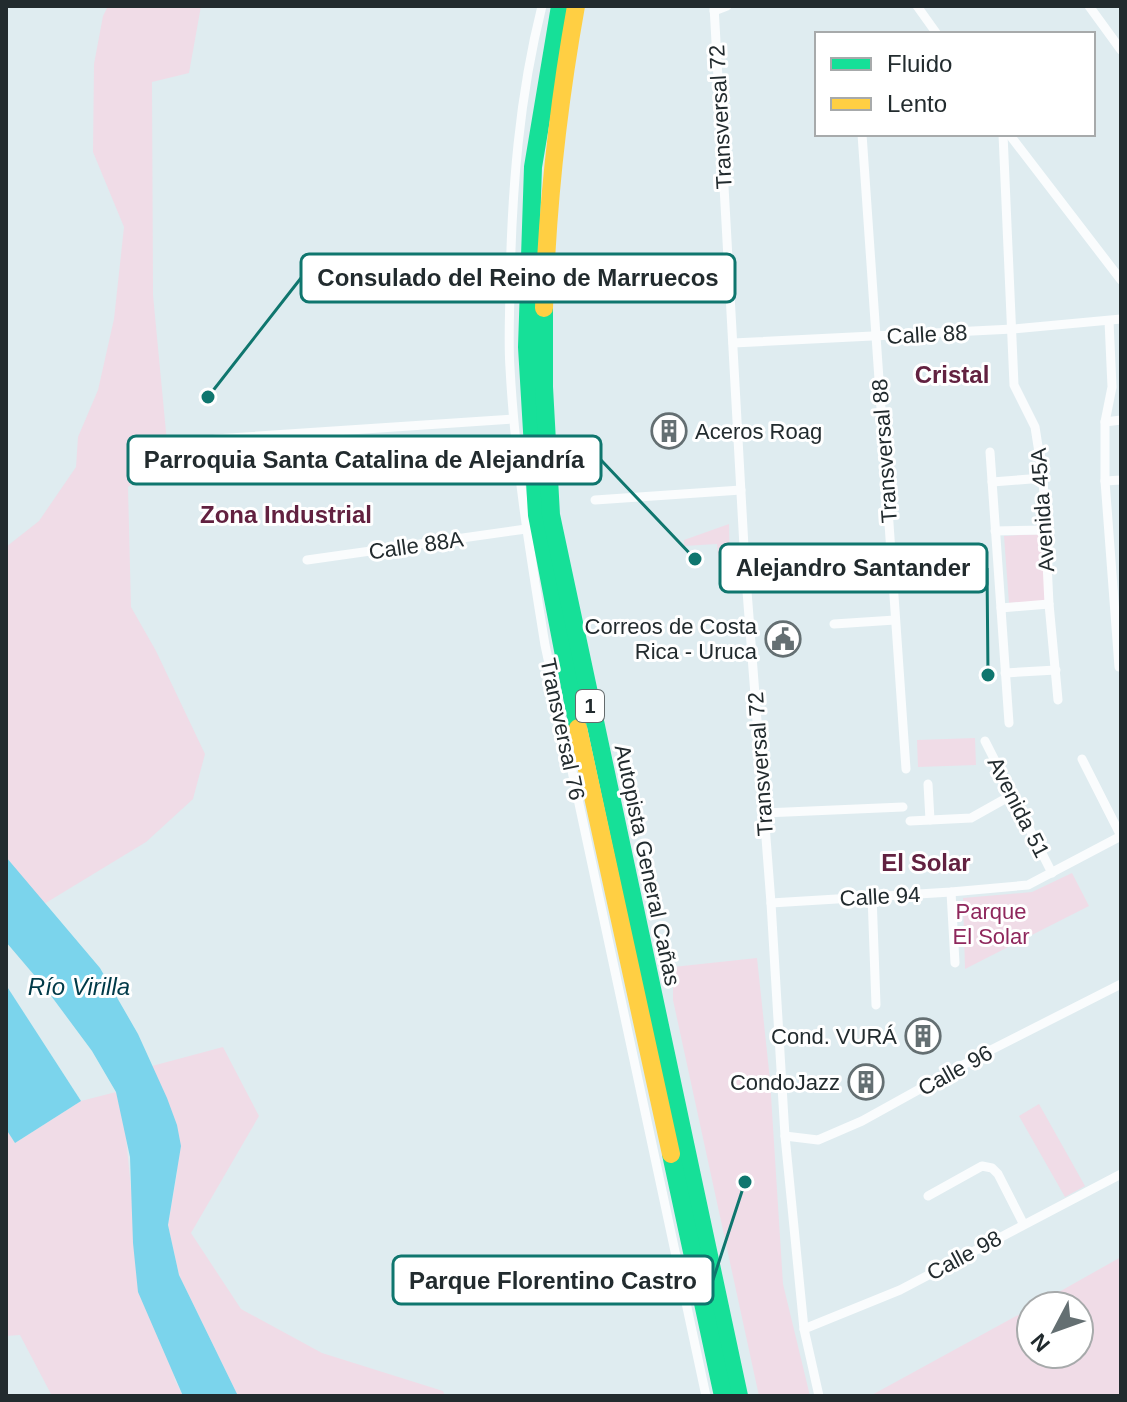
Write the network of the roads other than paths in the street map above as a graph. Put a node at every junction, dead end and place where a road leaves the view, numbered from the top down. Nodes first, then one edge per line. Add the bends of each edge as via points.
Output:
1 (542, 6) edge
2 (560, 6) edge
3 (576, 6) edge
4 (727, 6) edge
5 (917, 6) edge
6 (1089, 6) edge
7 (714, 9) edge
8 (935, 32) edge
9 (1121, 50) edge
10 (862, 136) edge
11 (1006, 136) edge
12 (1008, 136) edge
13 (1121, 280) edge
14 (1121, 319) edge
15 (1109, 321) junction
16 (1013, 329) junction
17 (876, 337) junction
18 (733, 343) junction
19 (513, 419) junction
20 (1121, 420) edge
21 (1105, 422) junction
22 (215, 439) dead end
23 (990, 452) dead end
24 (1043, 478) junction
25 (1121, 480) edge
26 (1105, 481) junction
27 (992, 482) junction
28 (741, 490) junction
29 (595, 500) dead end
30 (526, 529) junction
31 (1046, 530) junction
32 (995, 531) junction
33 (1109, 547) junction
34 (1121, 547) edge
35 (307, 560) dead end
36 (1049, 604) junction
37 (1001, 608) junction
38 (895, 620) junction
39 (1117, 621) edge
40 (834, 624) dead end
41 (1119, 667) dead end
42 (1056, 670) junction
43 (1005, 673) junction
44 (1058, 700) dead end
45 (1009, 723) dead end
46 (985, 741) dead end
47 (1082, 759) dead end
48 (906, 769) dead end
49 (928, 784) dead end
50 (1012, 795) junction
51 (903, 807) dead end
52 (764, 813) junction
53 (930, 820) junction
54 (910, 821) dead end
55 (1121, 836) edge
56 (1052, 873) junction
57 (951, 892) junction
58 (872, 895) junction
59 (771, 903) junction
60 (955, 963) dead end
61 (1121, 984) edge
62 (876, 1005) dead end
63 (785, 1136) junction
64 (1121, 1174) edge
65 (928, 1196) dead end
66 (1023, 1223) junction
67 (804, 1329) junction
68 (706, 1396) edge
69 (723, 1396) edge
70 (739, 1396) edge
71 (819, 1396) edge

1 - 19 street, Transversal 76 via 524,92 511,225
2 - 69 highway, Autopista General Cañas / 1 via 533,167 527,347 537,515 560,645
3 - 70 highway, Autopista General Cañas / 1 via 550,180 543,425 551,515
4 - 7 street
5 - 8 street
6 - 9 street
7 - 18 street, Transversal 72
10 - 17 street, Transversal 88
11 - 16 street, Avenida 45A
12 - 13 street
14 - 15 street, Calle 88
15 - 16 street, Calle 88
15 - 21 street via 1112,387
16 - 17 street, Calle 88
16 - 24 street, Avenida 45A via 1014,385 1035,427
17 - 18 street, Calle 88
17 - 38 street, Transversal 88
18 - 28 street, Transversal 72
19 - 22 street
19 - 30 street, Transversal 76
20 - 21 street
21 - 26 street
23 - 27 street
24 - 27 street
24 - 31 street, Avenida 45A
25 - 26 street
26 - 33 street
27 - 32 street
28 - 29 street
28 - 52 street, Transversal 72
30 - 35 street, Calle 88A
30 - 68 street, Transversal 76 via 545,645
31 - 32 street
31 - 36 street, Avenida 45A
32 - 37 street
33 - 34 street
33 - 39 street
36 - 37 street
36 - 42 street, Avenida 45A
37 - 43 street
38 - 40 street
38 - 48 street, Transversal 88
39 - 41 street
42 - 43 street
42 - 44 street, Avenida 45A
43 - 45 street
46 - 50 street, Avenida 51
47 - 55 street
49 - 53 street
50 - 53 street via 971,818
50 - 56 street, Avenida 51
51 - 52 street
52 - 59 street, Transversal 72
53 - 54 street
55 - 56 street, Calle 94
56 - 57 street, Calle 94 via 1028,885
57 - 58 street, Calle 94
57 - 60 street
58 - 59 street, Calle 94
58 - 62 street
59 - 63 street, Transversal 72
61 - 63 street, Calle 96 via 862,1121 818,1140
63 - 67 street, Transversal 72
64 - 66 street, Calle 98
65 - 66 street via 982,1166 992,1168
66 - 67 street, Calle 98 via 900,1290
67 - 71 street, Transversal 72

